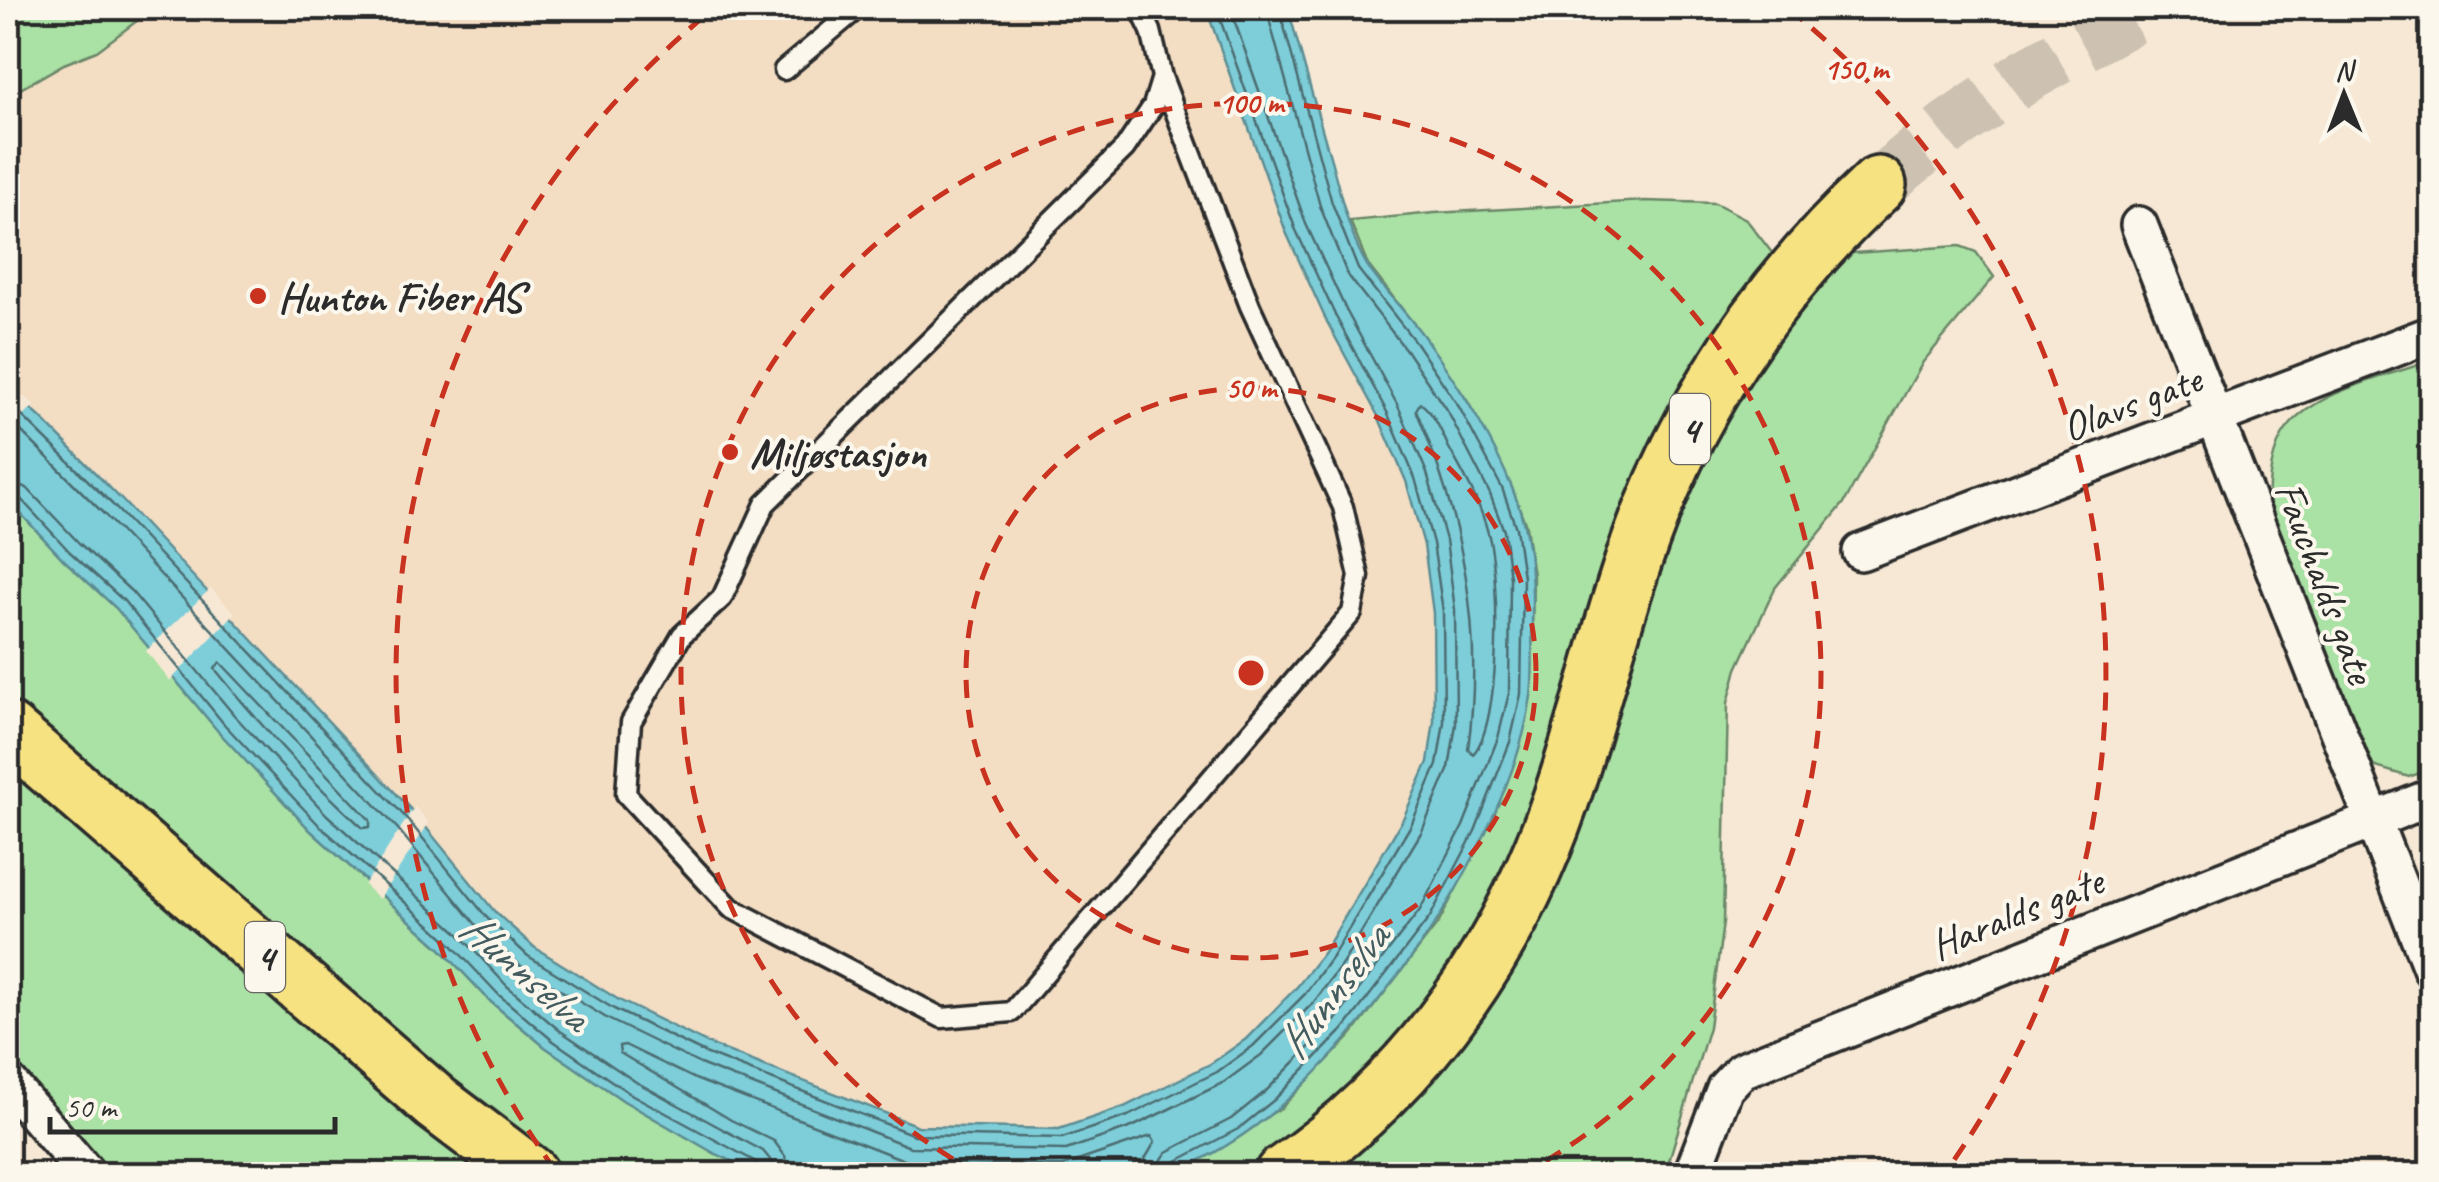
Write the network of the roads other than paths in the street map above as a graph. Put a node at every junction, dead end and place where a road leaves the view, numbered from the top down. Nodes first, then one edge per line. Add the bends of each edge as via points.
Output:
1 (858, 8) edge
2 (1140, 8) edge
3 (784, 70) dead end
4 (1162, 77) junction
5 (1878, 185) tunnel mouth
6 (2138, 225) dead end
7 (2432, 334) edge
8 (2214, 419) junction
9 (1861, 552) dead end
10 (8, 731) edge
11 (2432, 797) edge
12 (2371, 820) junction
13 (2432, 970) edge
14 (8, 1082) edge
15 (87, 1174) edge
16 (530, 1174) edge
17 (1283, 1174) edge
18 (1692, 1174) edge

1 - 3 lane
2 - 4 lane
4 - 4 lane via 1250,306 1343,507 1359,576 1352,613 1012,1012 942,1018 732,908 626,794 631,722 682,634 722,598 766,504 1125,148 1153,106
5 - 17 highway, 4 via 1817,244 1747,331 1684,442 1628,576 1551,830 1500,941 1413,1063
6 - 8 street, Fauchalds gate
7 - 8 street, Olavs gate
8 - 9 street, Olavs gate
8 - 12 street, Fauchalds gate
10 - 16 highway, 4 via 424,1092
11 - 12 street, Haralds gate
12 - 13 street, Fauchalds gate
12 - 18 street, Haralds gate via 1742,1070 1725,1088
14 - 15 street

